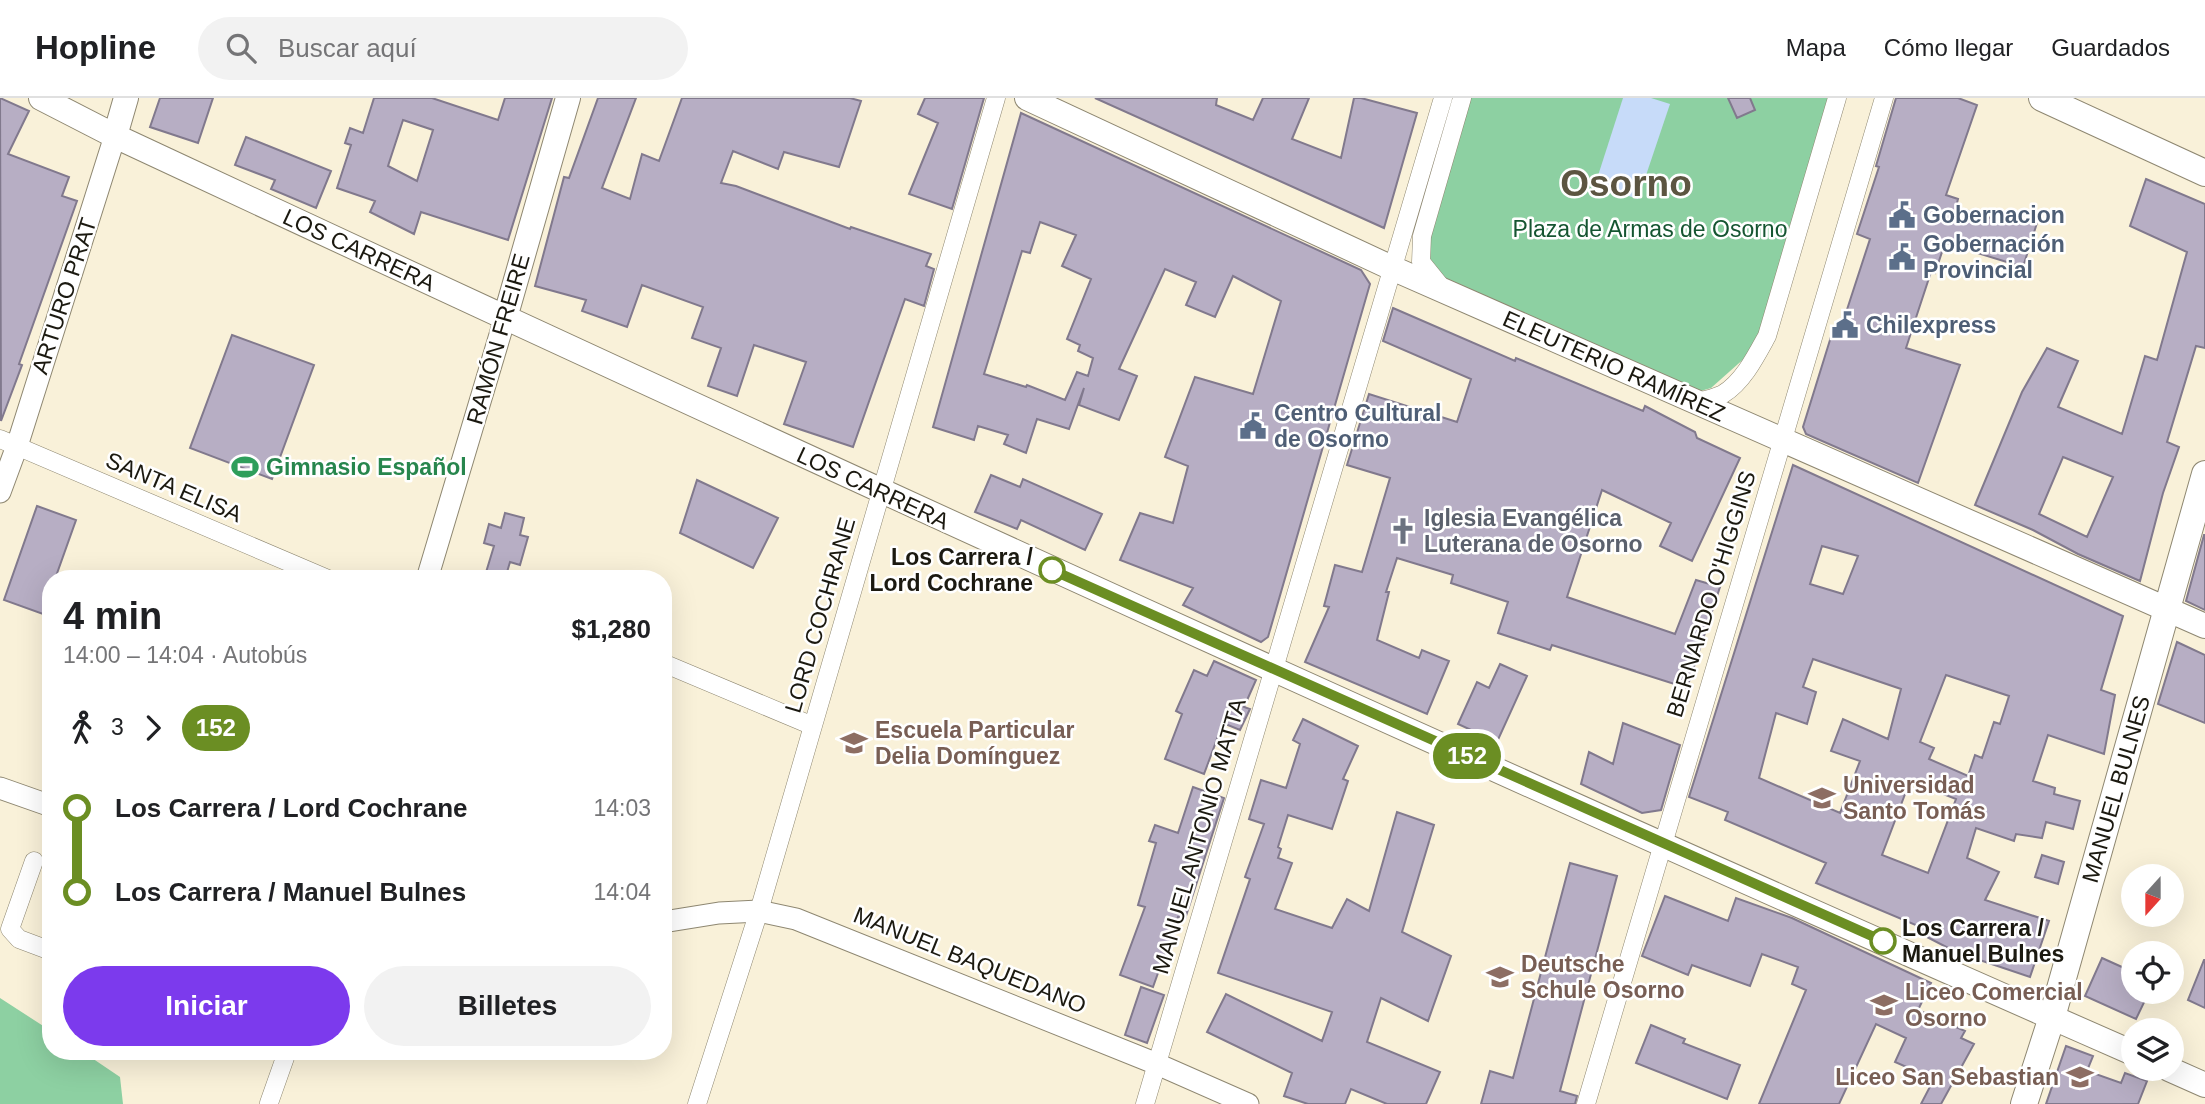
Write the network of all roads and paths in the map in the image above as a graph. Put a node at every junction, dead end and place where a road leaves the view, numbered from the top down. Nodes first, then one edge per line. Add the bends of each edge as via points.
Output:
1 (41, 98) edge
2 (126, 98) edge
3 (568, 98) edge
4 (996, 98) edge
5 (1027, 98) edge
6 (1443, 98) edge
7 (1462, 98) edge
8 (1837, 98) edge
9 (1884, 98) edge
10 (2042, 98) edge
11 (115, 136) junction
12 (2205, 173) edge
13 (1392, 268) junction
14 (1444, 291) junction
15 (505, 318) junction
16 (1696, 403) junction
17 (1782, 441) junction
18 (8, 443) edge
19 (2205, 474) edge
20 (0, 492) edge
21 (882, 492) junction
22 (307, 570) edge
23 (430, 570) edge
24 (2167, 609) junction
25 (2205, 626) edge
26 (672, 667) edge
27 (1273, 670) junction
28 (813, 726) junction
29 (0, 788) edge
30 (42, 803) edge
31 (1663, 843) junction
32 (34, 860) dead end
33 (759, 911) junction
34 (672, 921) edge
35 (42, 948) edge
36 (2052, 1017) junction
37 (2121, 1048) edge
38 (284, 1060) edge
39 (1157, 1064) junction
40 (2184, 1076) edge
41 (2205, 1085) edge
42 (269, 1103) edge
43 (696, 1104) edge
44 (1145, 1104) edge
45 (1248, 1104) edge
46 (1586, 1104) edge
47 (2024, 1104) edge

1 - 11 main road, LOS CARRERA
2 - 11 main road, ARTURO PRAT
3 - 15 main road, RAMÓN FREIRE
4 - 21 street, LORD COCHRANE
5 - 13 main road, ELEUTERIO RAMÍREZ
6 - 13 street, MANUEL ANTONIO MATTA
7 - 14 street via 1422,236 1420,262
8 - 16 street via 1767,336 1736,382 1723,394
9 - 17 street, BERNARDO O'HIGGINS
10 - 12 main road
11 - 15 main road, LOS CARRERA
11 - 18 street, ARTURO PRAT
13 - 14 main road, ELEUTERIO RAMÍREZ
13 - 27 street, MANUEL ANTONIO MATTA
14 - 16 main road, ELEUTERIO RAMÍREZ
15 - 21 main road, LOS CARRERA
15 - 23 street, RAMÓN FREIRE
16 - 17 main road, ELEUTERIO RAMÍREZ
17 - 24 main road, ELEUTERIO RAMÍREZ
17 - 31 street, BERNARDO O'HIGGINS
18 - 20 street, ARTURO PRAT
18 - 22 street, SANTA ELISA
19 - 24 main road, MANUEL BULNES
21 - 27 main road, LOS CARRERA
21 - 28 street, LORD COCHRANE
24 - 25 main road, ELEUTERIO RAMÍREZ
24 - 36 main road, MANUEL BULNES
26 - 28 street
27 - 31 main road, LOS CARRERA
27 - 39 street, MANUEL ANTONIO MATTA
28 - 33 street, LORD COCHRANE
29 - 30 street
31 - 36 main road, LOS CARRERA
31 - 46 street, BERNARDO O'HIGGINS
32 - 35 street via 9,929 19,939
33 - 34 street, MANUEL BAQUEDANO
33 - 39 street, MANUEL BAQUEDANO via 796,919
33 - 43 street, LORD COCHRANE
36 - 37 main road, LOS CARRERA
36 - 47 main road, MANUEL BULNES
38 - 42 street
39 - 44 street, MANUEL ANTONIO MATTA
39 - 45 street, MANUEL BAQUEDANO
40 - 41 main road

